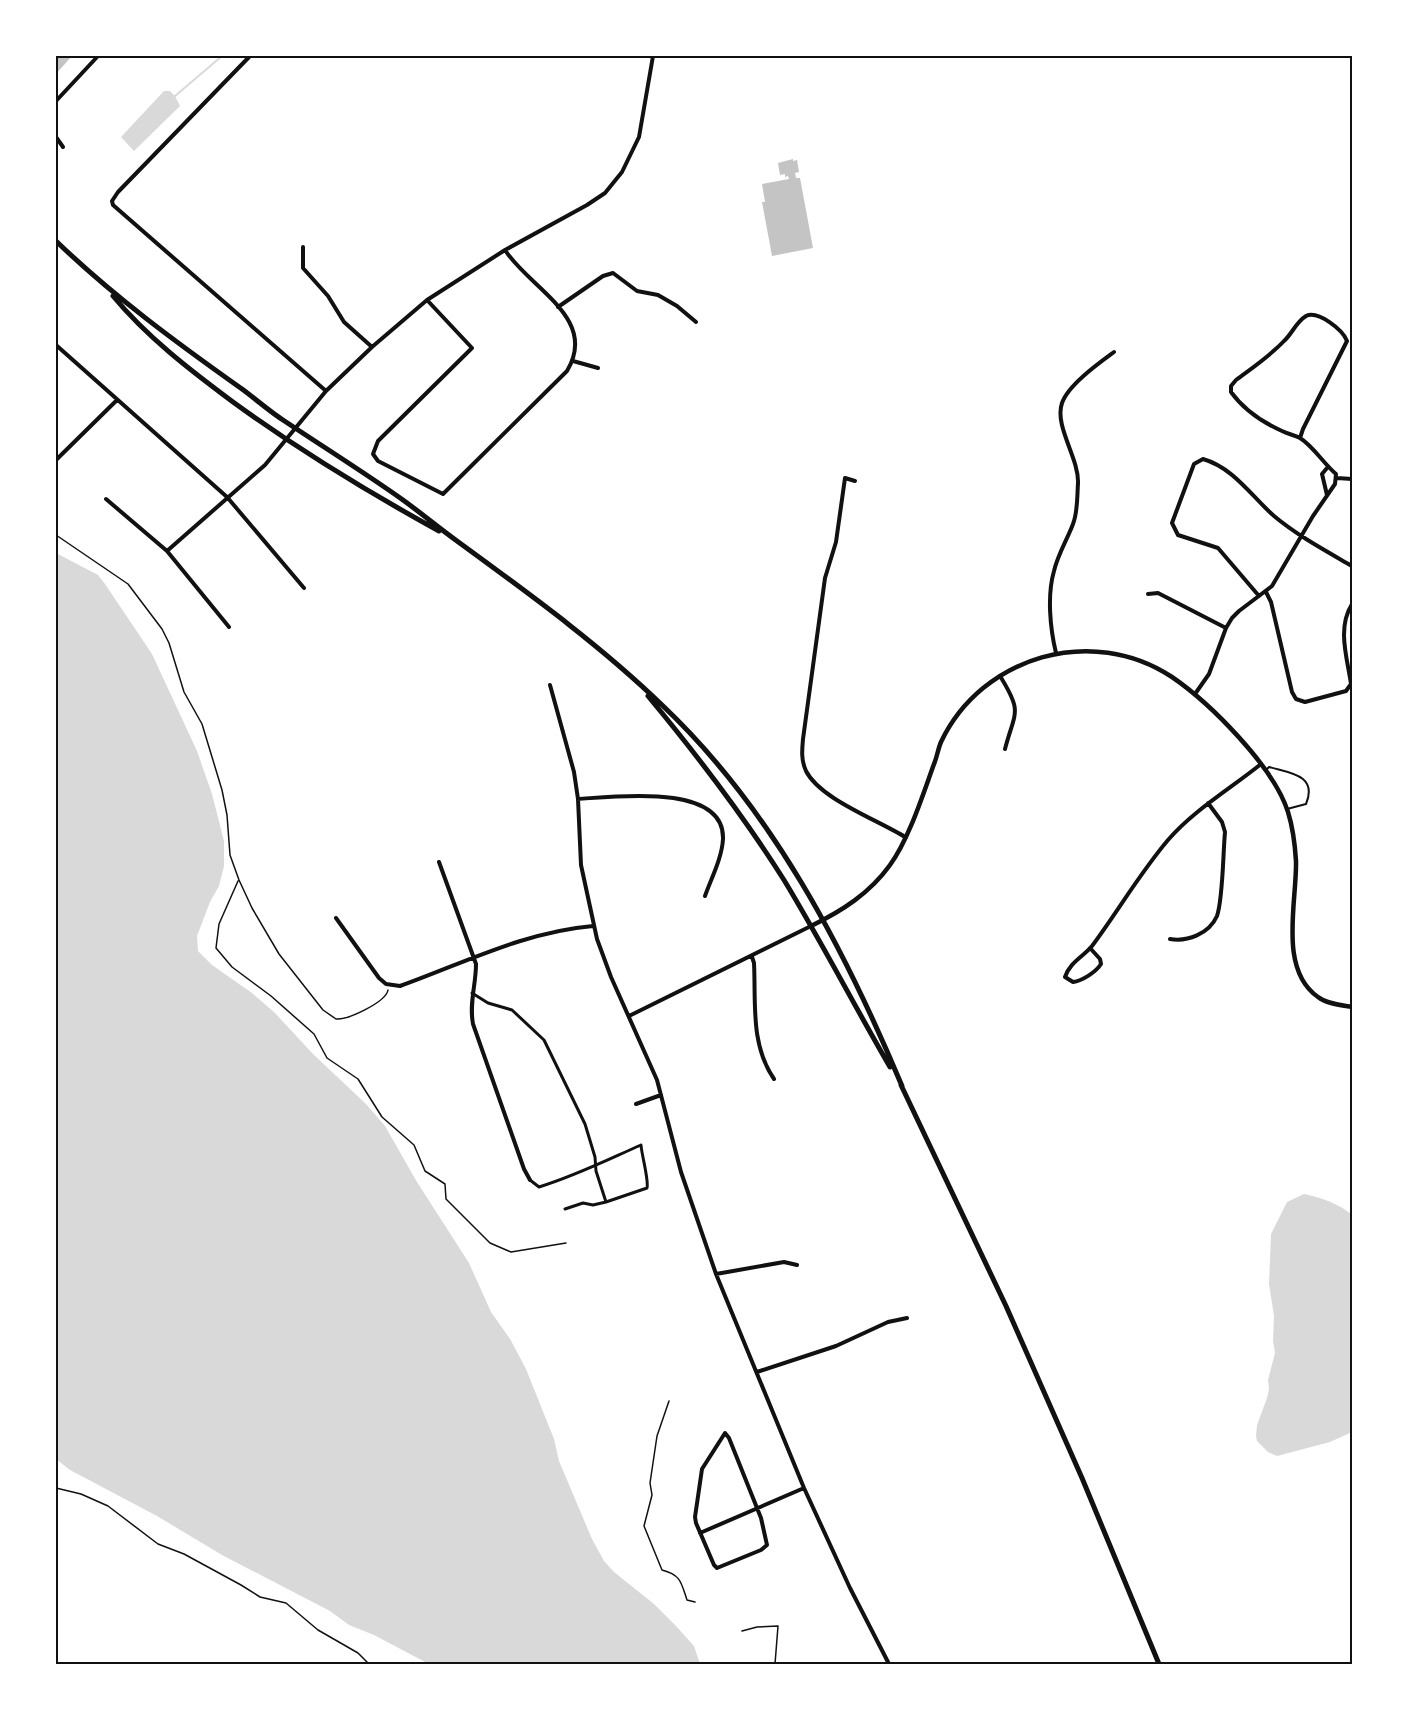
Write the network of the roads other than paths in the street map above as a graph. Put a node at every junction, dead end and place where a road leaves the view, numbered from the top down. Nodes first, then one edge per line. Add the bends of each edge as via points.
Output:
1 (98, 56) edge
2 (250, 56) edge
3 (653, 56) edge
4 (56, 102) edge
5 (56, 137) edge
6 (63, 147) dead end
7 (56, 241) edge
8 (303, 247) dead end
9 (505, 250) junction
10 (106, 288) junction
11 (427, 300) junction
12 (558, 307) junction
13 (696, 322) dead end
14 (56, 345) edge
15 (372, 347) junction
16 (1114, 352) dead end
17 (573, 361) junction
18 (598, 368) dead end
19 (326, 391) junction
20 (117, 400) junction
21 (295, 428) junction
22 (1300, 438) junction
23 (286, 439) junction
24 (56, 460) edge
25 (1327, 468) junction
26 (1336, 478) junction
27 (1353, 478) edge
28 (855, 481) dead end
29 (1328, 496) junction
30 (227, 497) junction
31 (106, 499) dead end
32 (1302, 535) junction
33 (456, 540) junction
34 (167, 550) junction
35 (1353, 566) edge
36 (304, 588) dead end
37 (1266, 592) junction
38 (1148, 594) dead end
39 (1259, 596) junction
40 (1353, 604) edge
41 (229, 627) dead end
42 (1226, 628) junction
43 (1056, 653) junction
44 (1000, 675) junction
45 (550, 685) dead end
46 (639, 685) junction
47 (1195, 694) junction
48 (1005, 749) dead end
49 (1261, 764) junction
50 (1264, 770) junction
51 (578, 799) junction
52 (1208, 803) junction
53 (1287, 809) junction
54 (905, 837) junction
55 (439, 862) dead end
56 (705, 896) dead end
57 (336, 918) dead end
58 (822, 921) junction
59 (593, 926) junction
60 (811, 926) junction
61 (1170, 939) dead end
62 (1090, 948) junction
63 (474, 957) junction
64 (752, 957) junction
65 (472, 993) junction
66 (1353, 1007) edge
67 (629, 1016) junction
68 (774, 1078) dead end
69 (902, 1086) junction
70 (661, 1095) junction
71 (636, 1104) dead end
72 (595, 1166) junction
73 (530, 1180) joint
74 (606, 1202) junction
75 (565, 1209) dead end
76 (797, 1265) dead end
77 (716, 1274) junction
78 (907, 1318) dead end
79 (756, 1372) junction
80 (804, 1488) junction
81 (758, 1509) junction
82 (700, 1533) junction
83 (889, 1665) edge
84 (1159, 1665) edge

1 - 4 street
2 - 19 street via 112,201 117,210
3 - 9 street via 643,124 622,172 596,200
5 - 6 street
7 - 10 main road
8 - 15 street via 303,268 344,322
9 - 11 street
9 - 12 street
10 - 21 main road
10 - 23 main road via 167,351
11 - 15 street
11 - 17 street via 471,348 378,441 373,454 443,494
12 - 13 street via 613,273 637,291 658,295 678,306
12 - 17 street via 571,322 576,339
14 - 20 street
15 - 19 street
16 - 43 street via 1067,394 1060,412 1078,479 1075,518 1051,581
17 - 18 street
19 - 21 street
20 - 24 street
20 - 30 street
21 - 23 street
21 - 33 main road
22 - 22 street via 1261,421 1240,405 1231,386 1285,341 1307,316 1313,315 1338,327 1347,341
22 - 25 street
23 - 30 street via 265,465
23 - 33 main road via 341,476
25 - 26 street
25 - 29 street via 1322,474
26 - 27 street
26 - 29 street
28 - 54 street via 845,478 836,542 825,578 802,757 810,778 825,792
29 - 32 street
30 - 34 street
30 - 36 street
31 - 34 street
32 - 35 street
32 - 37 street
32 - 39 street via 1211,461 1203,459 1194,465 1172,523 1174,530 1178,535 1218,548
33 - 46 main road via 571,626
34 - 41 street
37 - 39 street
37 - 40 street via 1292,692 1296,699 1305,702 1346,691 1351,684 1343,636 1347,613
38 - 42 street via 1158,593
39 - 42 street via 1239,611
42 - 47 street via 1209,674
43 - 44 street via 1029,660
43 - 47 street via 1093,651 1119,655 1168,675
44 - 48 street via 1017,714
44 - 54 street via 953,720
45 - 51 street via 571,755
46 - 58 main road via 727,775 775,841
46 - 60 main road via 732,801
47 - 49 street
49 - 50 street
49 - 52 street
50 - 53 street
50 - 53 lane via 1269,767 1298,776 1309,786 1311,793 1306,804
51 - 56 street via 645,795 690,801 710,810 723,839
51 - 59 street via 582,865
52 - 61 street via 1225,832 1217,917 1210,927 1191,939
52 - 62 street via 1169,839
53 - 66 street via 1296,862 1292,941 1296,964 1302,979 1320,999
54 - 58 street via 874,884
55 - 63 street
57 - 63 street via 386,984 400,986
58 - 60 street
58 - 69 main road
59 - 63 street via 547,932
59 - 67 street
60 - 64 street
60 - 69 main road
62 - 62 street via 1072,964 1065,977 1073,982 1098,968 1100,959
63 - 65 street via 476,976
64 - 67 street
64 - 68 street via 756,1031
65 - 72 street via 512,1010 541,1035 585,1124
65 - 73 street via 473,1024
67 - 70 street
69 - 84 main road via 1006,1306 1092,1500
70 - 71 street
70 - 77 street via 681,1172
72 - 73 street via 539,1187
72 - 74 street
72 - 74 street via 641,1145 648,1186
74 - 75 street
76 - 77 street via 784,1262
77 - 79 street
78 - 79 street
79 - 80 street
80 - 81 street
80 - 83 street
81 - 82 street
81 - 82 street via 767,1545 720,1567 714,1565
81 - 82 street via 725,1433 702,1469 695,1517

